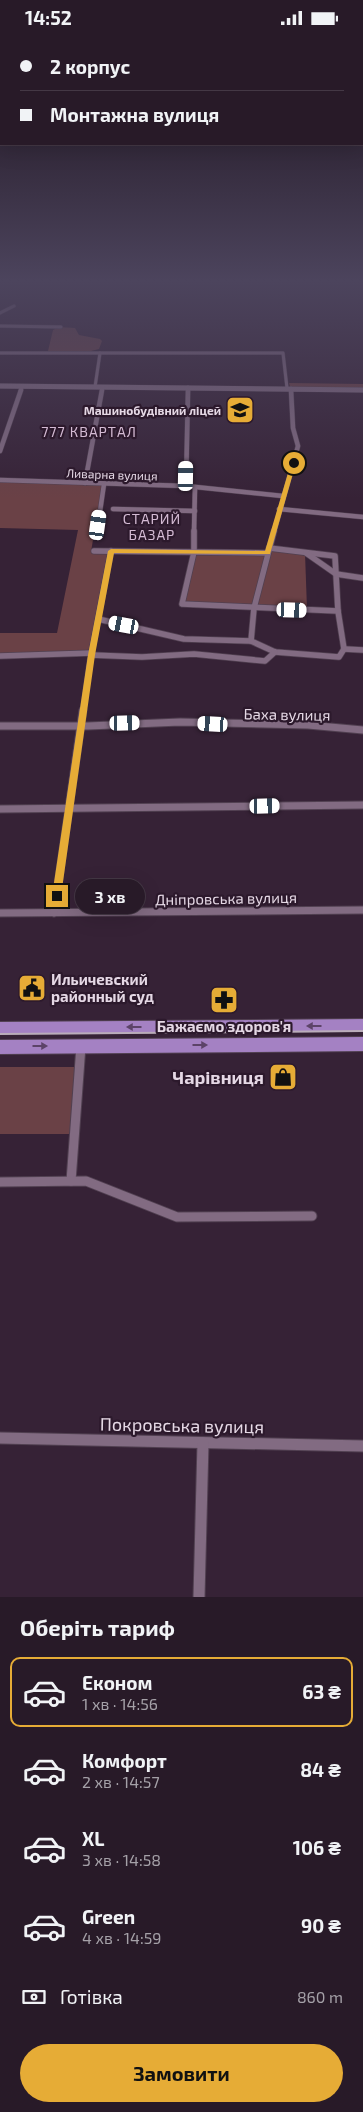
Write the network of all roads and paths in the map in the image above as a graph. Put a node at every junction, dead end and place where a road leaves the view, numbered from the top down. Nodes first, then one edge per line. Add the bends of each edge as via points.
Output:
1 (0, 353) edge
2 (100, 353) junction
3 (0, 386) edge
4 (22, 387) junction
5 (95, 387) junction
6 (103, 387) junction
7 (188, 387) junction
8 (289, 388) junction
9 (363, 390) edge
10 (0, 451) edge
11 (0, 480) edge
12 (85, 483) junction
13 (104, 484) junction
14 (186, 486) junction
15 (195, 487) junction
16 (283, 496) junction
17 (113, 509) dead end
18 (279, 509) junction
19 (195, 511) junction
20 (363, 517) edge
21 (98, 525) dead end
22 (268, 550) junction
23 (94, 551) dead end
24 (111, 551) junction
25 (194, 552) junction
26 (306, 552) junction
27 (336, 574) junction
28 (363, 578) edge
29 (254, 608) junction
30 (338, 611) junction
31 (98, 619) junction
32 (251, 641) junction
33 (344, 649) junction
34 (363, 650) edge
35 (275, 652) junction
36 (91, 654) junction
37 (0, 656) edge
38 (0, 726) edge
39 (80, 726) junction
40 (363, 729) edge
41 (363, 805) edge
42 (0, 809) edge
43 (69, 809) junction
44 (363, 910) edge
45 (0, 913) edge
46 (54, 913) junction
47 (363, 1025) edge
48 (82, 1027) junction
49 (0, 1028) edge
50 (363, 1044) edge
51 (81, 1046) junction
52 (0, 1047) edge
53 (0, 1181) edge
54 (71, 1181) junction
55 (312, 1216) dead end
56 (0, 1438) edge
57 (203, 1443) junction
58 (363, 1446) edge
59 (199, 1597) edge

1 - 2 street
2 - 5 street
2 - 8 street via 283,353
3 - 4 main road
4 - 5 main road
4 - 10 street
5 - 6 main road
6 - 7 main road
6 - 12 street
7 - 8 main road
7 - 14 street
8 - 9 main road
8 - 16 street via 298,446
11 - 12 street, Ливарна вулиця
12 - 13 street, Ливарна вулиця
13 - 14 street, Ливарна вулиця
13 - 21 street
14 - 15 street, Ливарна вулиця
15 - 16 street, Ливарна вулиця
15 - 19 street
16 - 18 street
17 - 19 street
18 - 20 street
18 - 22 street
19 - 25 street
22 - 25 street
22 - 26 street
22 - 29 street
23 - 24 street
24 - 25 street
24 - 31 street
25 - 29 street via 182,604
26 - 27 street
26 - 27 street via 335,556
27 - 28 street
27 - 30 street
29 - 30 street
29 - 32 street
30 - 33 street
31 - 32 street via 184,639
31 - 36 street
32 - 35 street
33 - 34 street
33 - 35 street via 339,657
35 - 36 street via 264,661 201,655 142,657
36 - 37 street
36 - 39 street
38 - 39 street, Баха вулиця
39 - 40 street, Баха вулиця via 180,723
39 - 43 street
41 - 43 street
42 - 43 street
43 - 46 street
44 - 46 street, Дніпровська вулиця
45 - 46 street, Дніпровська вулиця
47 -> 48 main road
48 - 49 main road
48 - 51 main road
51 -> 50 main road
52 -> 51 main road
51 - 54 street
53 - 54 street
54 - 55 street via 86,1181 177,1217
56 - 57 street, Покровська вулиця
57 - 58 street, Покровська вулиця
57 - 59 street

